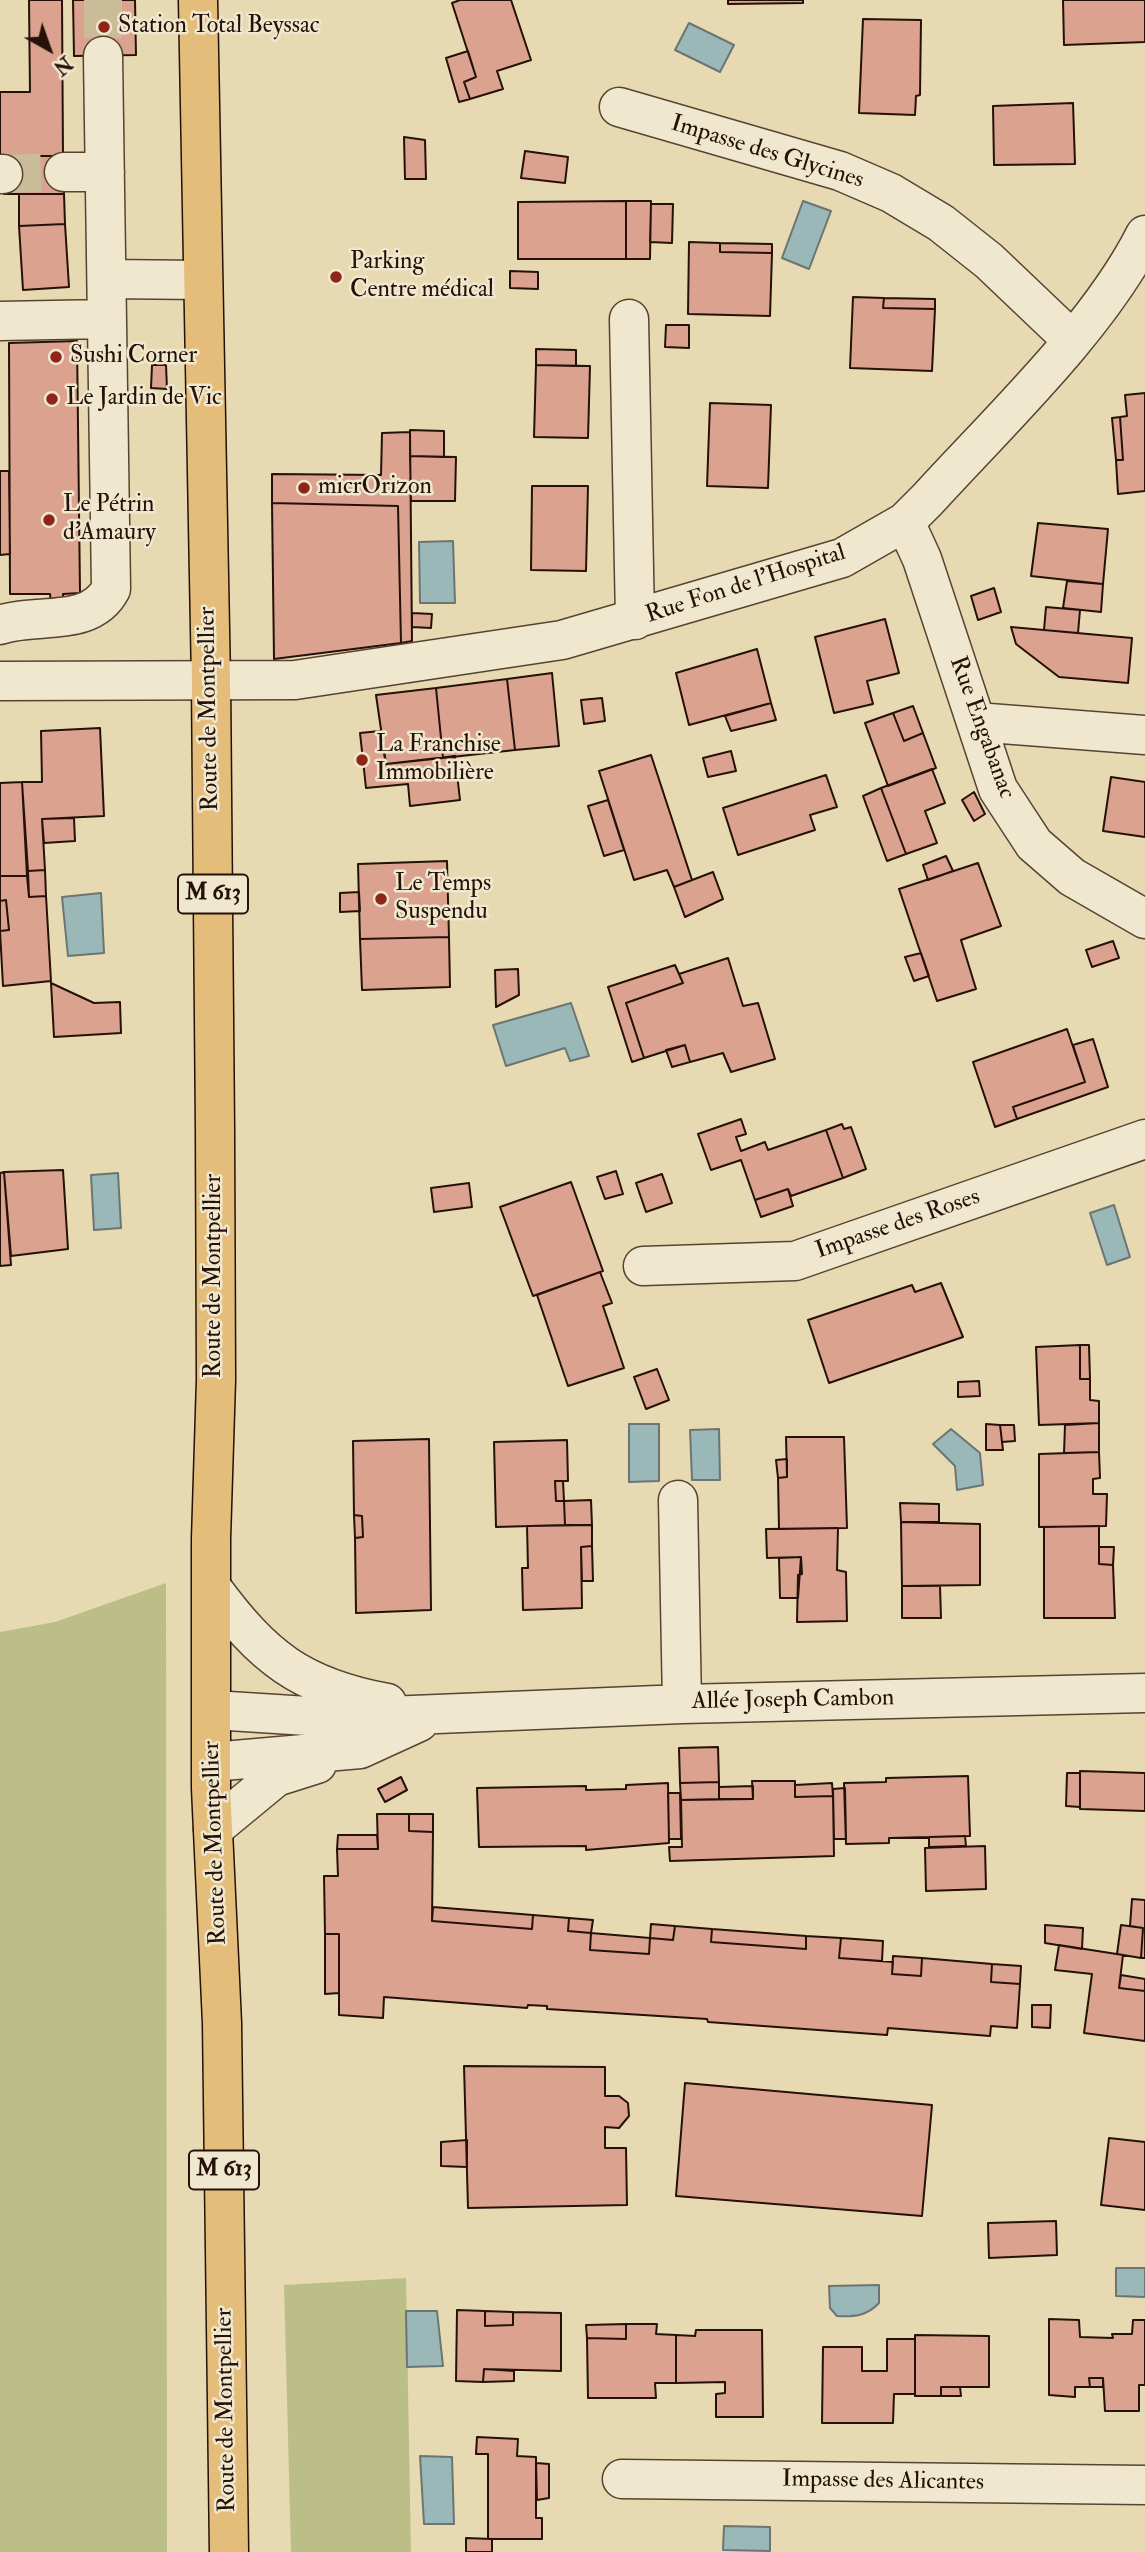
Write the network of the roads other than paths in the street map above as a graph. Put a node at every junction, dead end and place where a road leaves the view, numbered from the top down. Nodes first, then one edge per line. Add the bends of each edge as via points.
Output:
1 (198, 0) edge
2 (103, 55) tunnel mouth
3 (619, 107) dead end
4 (64, 172) tunnel mouth
5 (105, 172) junction
6 (1140, 256) edge
7 (107, 279) junction
8 (202, 280) junction
9 (629, 319) dead end
10 (106, 320) junction
11 (0, 321) edge
12 (1072, 340) junction
13 (905, 522) junction
14 (635, 620) junction
15 (0, 625) edge
16 (0, 681) edge
17 (211, 681) junction
18 (976, 722) junction
19 (1145, 735) edge
20 (1145, 919) edge
21 (1145, 1139) edge
22 (643, 1266) dead end
23 (678, 1500) dead end
24 (212, 1588) junction
25 (1145, 1693) edge
26 (682, 1704) junction
27 (213, 1710) junction
28 (440, 1712) junction
29 (360, 1749) junction
30 (212, 1762) junction
31 (213, 1829) junction
32 (622, 2479) dead end
33 (1145, 2485) edge
34 (229, 2552) edge

1 - 8 main road, Route de Montpellier / M 613
2 - 5 street
3 - 12 street, Impasse des Glycines via 840,171 891,193 941,223 989,261
4 - 5 street
5 - 7 street
6 - 12 street, Rue Fon de l'Hospital
7 - 8 street
7 - 10 street
8 - 17 main road, Route de Montpellier / M 613
9 - 14 street
10 - 11 street
10 - 15 street via 110,589 103,603 81,614
12 - 13 street, Rue Fon de l'Hospital
13 - 14 street, Rue Fon de l'Hospital via 842,558
13 - 18 street, Rue Engabanac via 922,559
14 - 17 street, Rue Fon de l'Hospital via 562,640 295,680
16 - 17 street, Rue Fon de l'Hospital
17 - 24 main road, Route de Montpellier / M 613 via 216,1380
18 - 19 street
18 - 20 street, Rue Engabanac via 998,789 1034,844 1072,877
21 - 22 street, Impasse des Roses via 795,1261
23 - 26 street
24 - 27 main road, Route de Montpellier / M 613
24 - 28 street, Allée Joseph Cambon via 241,1628 278,1663 348,1696
25 - 26 street, Allée Joseph Cambon
26 - 28 street, Allée Joseph Cambon
27 - 28 street, Allée Joseph Cambon via 340,1718
27 - 30 main road, Route de Montpellier / M 613
28 - 29 street, Allée Joseph Cambon
29 - 30 street, Allée Joseph Cambon
29 - 31 street, Allée Joseph Cambon via 276,1777
30 - 31 main road, Route de Montpellier / M 613
31 - 34 main road, Route de Montpellier / M 613 via 222,2023
32 - 33 street, Impasse des Alicantes

